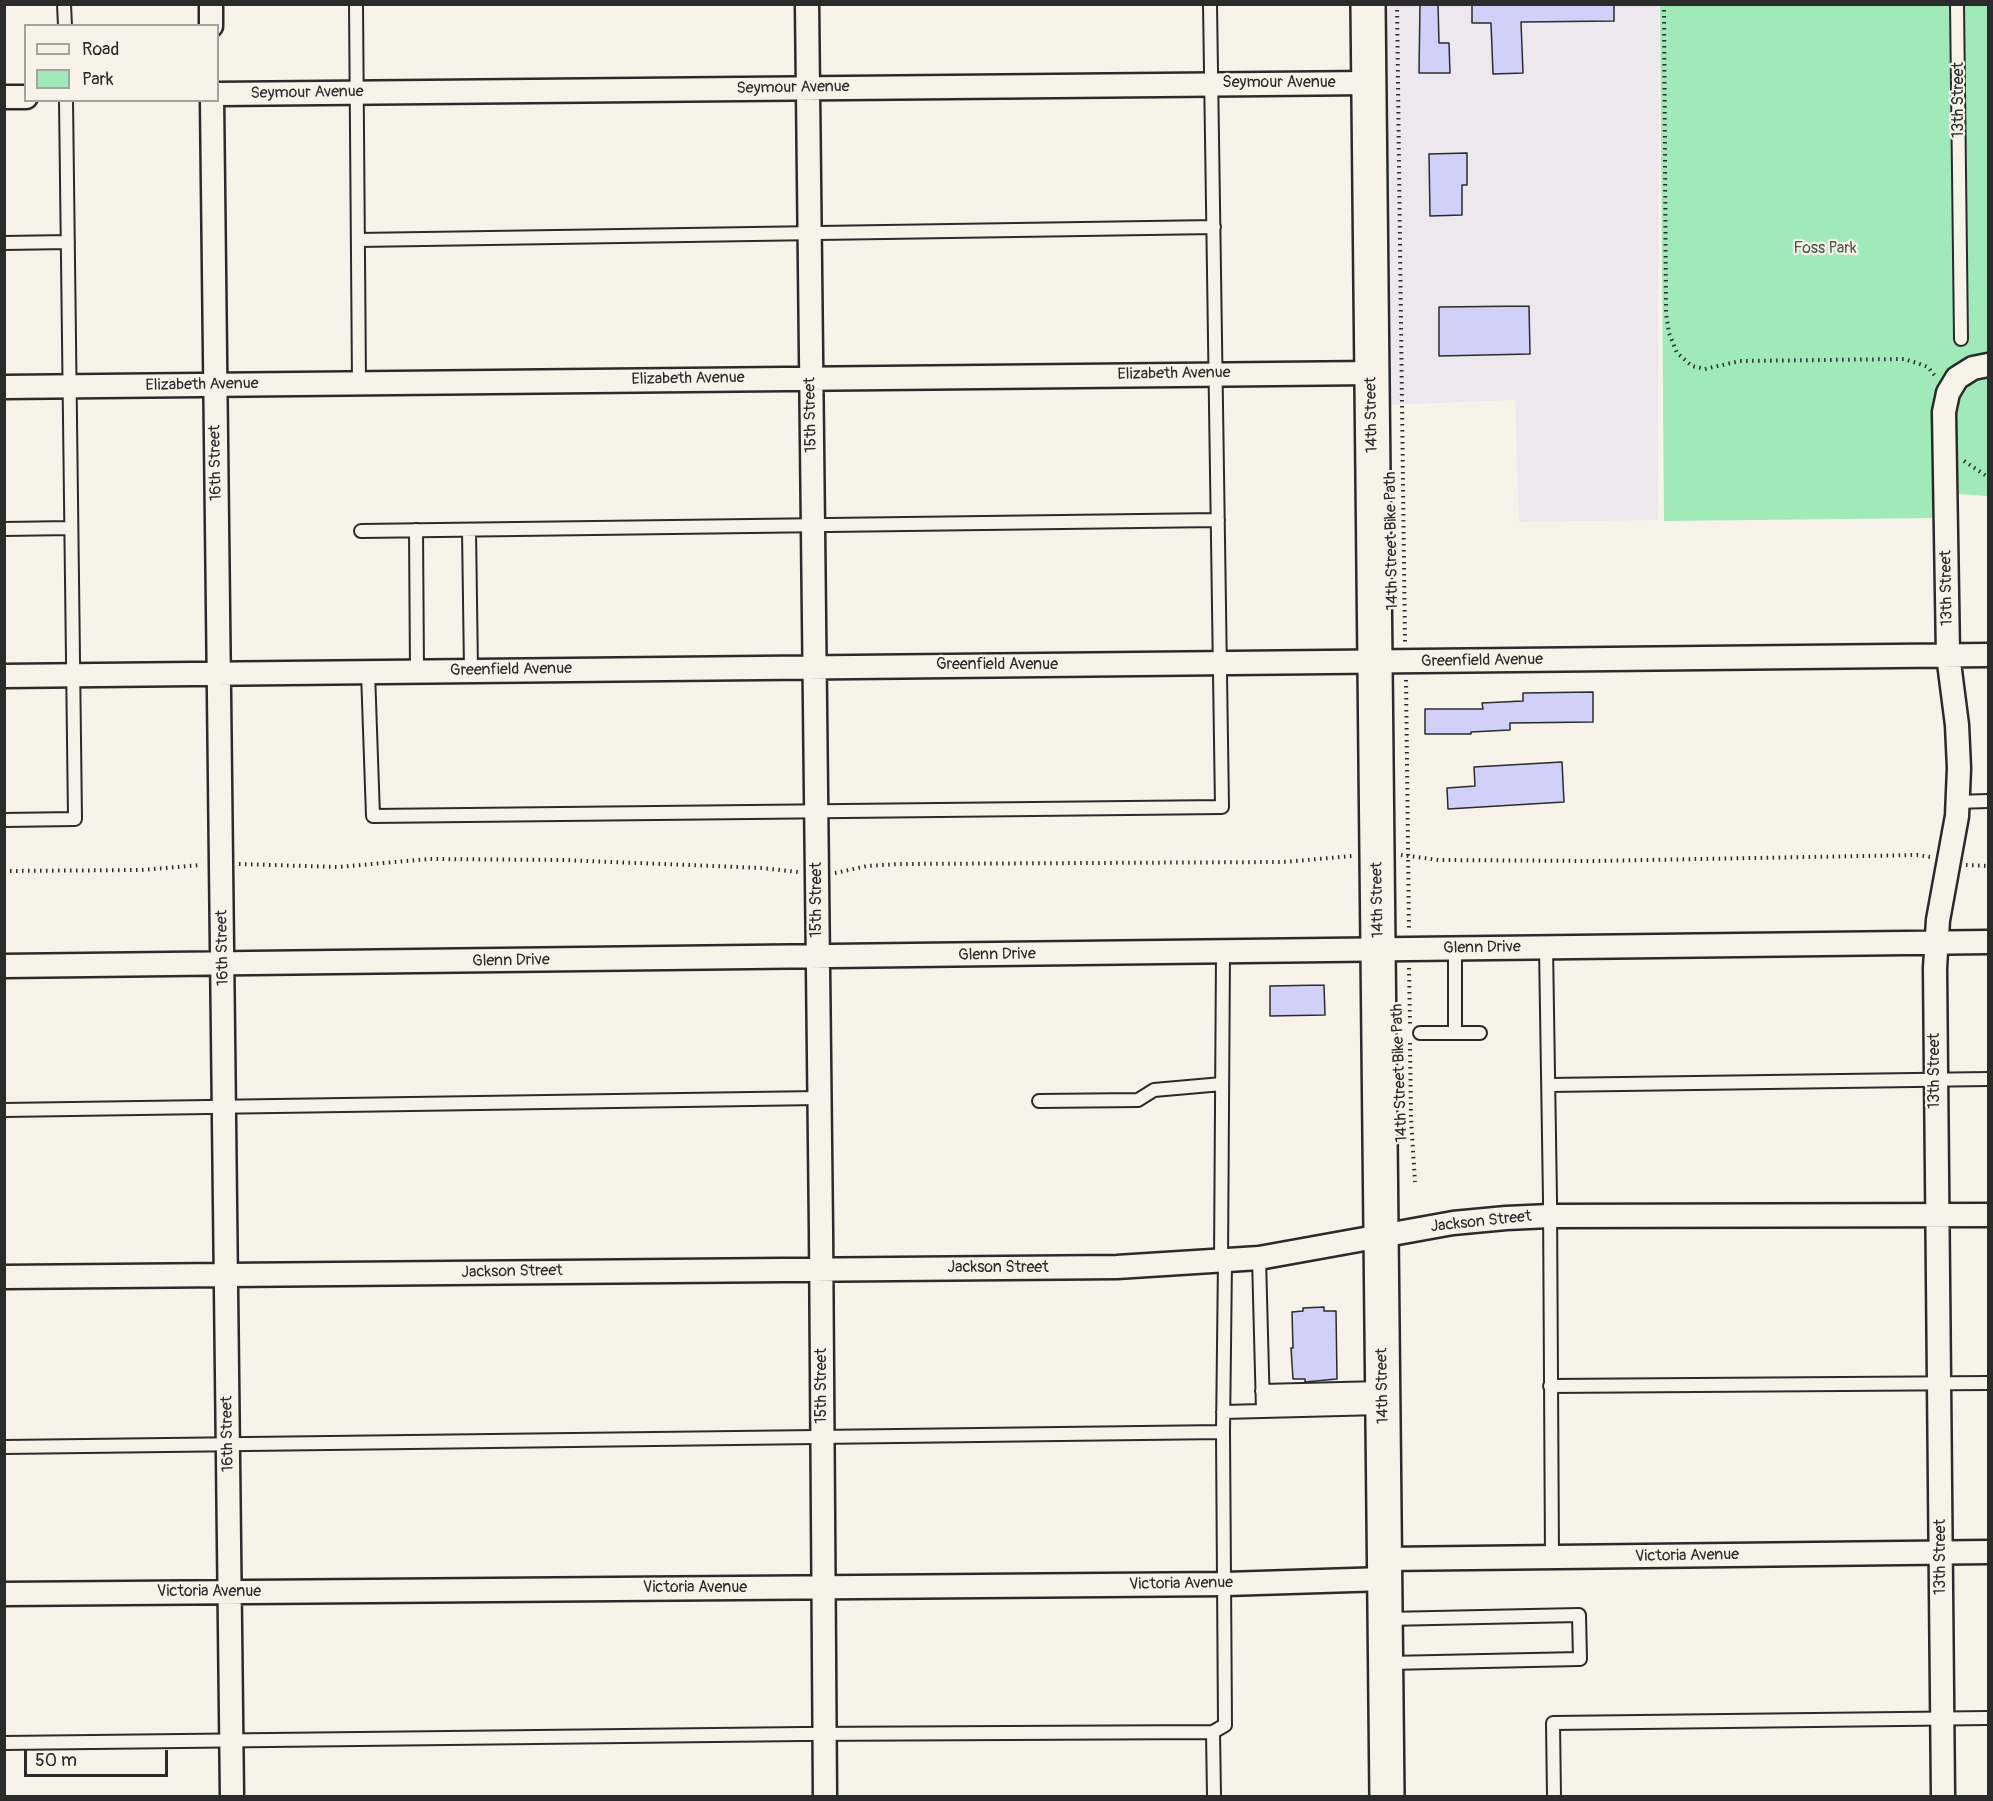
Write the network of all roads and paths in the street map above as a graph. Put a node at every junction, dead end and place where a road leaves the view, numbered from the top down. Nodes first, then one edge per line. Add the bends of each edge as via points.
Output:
1 (64, 4) edge
2 (211, 4) edge
3 (356, 4) edge
4 (807, 4) edge
5 (1210, 4) edge
6 (1368, 4) edge
7 (1397, 4) edge
8 (1664, 4) edge
9 (1957, 4) edge
10 (65, 24) edge
11 (211, 24) edge
12 (1369, 83) junction
13 (1211, 84) junction
14 (808, 88) junction
15 (357, 93) junction
16 (219, 94) edge
17 (4, 97) edge
18 (24, 97) edge
19 (66, 102) edge
20 (212, 102) edge
21 (1214, 227) junction
22 (809, 234) junction
23 (358, 240) junction
24 (68, 242) junction
25 (4, 243) edge
26 (1961, 339) dead end
27 (1984, 365) edge
28 (1372, 373) junction
29 (1215, 374) junction
30 (811, 378) junction
31 (359, 383) junction
32 (215, 385) junction
33 (69, 386) junction
34 (4, 387) edge
35 (1947, 400) junction
36 (1218, 520) junction
37 (813, 526) junction
38 (71, 528) junction
39 (4, 529) edge
40 (416, 530) junction
41 (469, 530) junction
42 (361, 531) dead end
43 (1989, 654) edge
44 (1948, 655) junction
45 (1390, 662) junction
46 (1220, 664) junction
47 (814, 667) junction
48 (471, 670) junction
49 (417, 671) junction
50 (368, 672) junction
51 (219, 673) junction
52 (73, 675) junction
53 (4, 676) edge
54 (1957, 801) junction
55 (1989, 801) edge
56 (816, 811) junction
57 (4, 820) edge
58 (1400, 855) dead end
59 (1357, 856) dead end
60 (1408, 856) junction
61 (1939, 859) dead end
62 (243, 864) dead end
63 (1957, 864) dead end
64 (195, 865) dead end
65 (1989, 866) edge
66 (4, 871) edge
67 (796, 872) dead end
68 (834, 873) dead end
69 (1409, 934) dead end
70 (1989, 942) edge
71 (1935, 943) junction
72 (1546, 947) junction
73 (1455, 948) junction
74 (1378, 949) junction
75 (1223, 952) junction
76 (818, 957) junction
77 (223, 964) junction
78 (1409, 964) dead end
79 (4, 966) edge
80 (1420, 1033) dead end
81 (1455, 1033) junction
82 (1480, 1033) dead end
83 (1989, 1079) edge
84 (1935, 1080) junction
85 (1222, 1084) junction
86 (1549, 1084) junction
87 (819, 1098) junction
88 (1039, 1101) dead end
89 (225, 1107) junction
90 (4, 1110) edge
91 (1415, 1182) dead end
92 (1989, 1215) edge
93 (1550, 1216) junction
94 (1936, 1216) junction
95 (1381, 1236) junction
96 (1259, 1258) junction
97 (1223, 1261) junction
98 (821, 1269) junction
99 (227, 1275) junction
100 (4, 1276) edge
101 (1989, 1383) edge
102 (1939, 1384) junction
103 (1550, 1386) junction
104 (1383, 1398) junction
105 (1262, 1401) junction
106 (1223, 1412) junction
107 (1223, 1432) junction
108 (823, 1438) junction
109 (229, 1444) junction
110 (4, 1447) edge
111 (1941, 1552) junction
112 (1989, 1552) edge
113 (1552, 1557) junction
114 (1384, 1569) junction
115 (1226, 1584) junction
116 (824, 1587) junction
117 (230, 1592) junction
118 (4, 1593) edge
119 (1385, 1619) junction
120 (1385, 1663) junction
121 (1942, 1718) junction
122 (1989, 1718) edge
123 (1213, 1732) junction
124 (825, 1734) junction
125 (231, 1742) junction
126 (4, 1743) edge
127 (232, 1797) edge
128 (825, 1797) edge
129 (1214, 1797) edge
130 (1387, 1797) edge
131 (1554, 1797) edge
132 (1943, 1797) edge

1 - 10 lane
2 - 11 street
3 - 15 lane
4 - 14 street, 15th Street
5 - 13 lane
6 - 12 street, 14th Street
7 - 45 path, 14th Street Bike Path
8 - 35 path via 1666,313 1677,353 1692,366 1705,369 1740,361 1905,359 1928,367
9 - 26 lane, 13th Street
12 - 13 street, Seymour Avenue
12 - 28 street, 14th Street
13 - 14 street, Seymour Avenue
13 - 21 lane
14 - 15 street, Seymour Avenue
14 - 22 street, 15th Street
15 - 16 street, Seymour Avenue
15 - 23 lane
17 - 18 street
19 - 24 lane
20 - 32 street, 16th Street
21 - 22 lane
21 - 29 lane
22 - 23 lane
22 - 30 street, 15th Street
23 - 31 lane
24 - 25 lane
24 - 33 lane
27 - 35 street, 13th Street via 1957,378
28 - 29 street, Elizabeth Avenue
28 - 45 street, 14th Street
29 - 30 street, Elizabeth Avenue
29 - 36 lane
30 - 31 street, Elizabeth Avenue
30 - 37 street, 15th Street
31 - 32 street, Elizabeth Avenue
32 - 33 street, Elizabeth Avenue
32 - 51 street, 16th Street
33 - 34 street, Elizabeth Avenue
33 - 38 lane
35 - 44 street, 13th Street via 1944,432
36 - 37 lane
36 - 46 lane
37 - 41 lane
37 - 47 street, 15th Street
38 - 39 lane
38 - 52 lane
40 - 41 lane
40 - 42 lane
40 - 49 lane
41 - 48 lane
43 - 44 street, Greenfield Avenue
44 - 45 street, Greenfield Avenue
44 - 54 street, 13th Street via 1957,725
45 - 46 street, Greenfield Avenue
45 - 60 path, 14th Street Bike Path
45 - 74 street, 14th Street
46 - 47 street, Greenfield Avenue
46 - 56 lane via 1222,807
47 - 48 street, Greenfield Avenue
47 - 56 street, 15th Street
48 - 49 street, Greenfield Avenue
49 - 50 street, Greenfield Avenue
50 - 51 street, Greenfield Avenue
50 - 56 lane via 373,816
51 - 52 street, Greenfield Avenue
51 - 77 street, 16th Street
52 - 53 street, Greenfield Avenue
52 - 57 lane via 75,819
54 - 55 lane
54 - 71 street, 13th Street
56 - 76 street, 15th Street
58 - 60 path
59 - 68 path via 1284,862 899,864
60 - 61 path via 1439,860 1593,861 1917,855
60 - 69 path, 14th Street Bike Path
62 - 67 path via 338,867 429,859 563,860
63 - 65 path
64 - 66 path via 141,870
70 - 71 street, Glenn Drive
71 - 72 street, Glenn Drive
71 - 84 street, 13th Street
72 - 73 street, Glenn Drive
72 - 86 lane
73 - 74 street, Glenn Drive
73 - 81 lane
74 - 75 street, Glenn Drive
74 - 95 street, 14th Street
75 - 76 street, Glenn Drive
75 - 85 lane
76 - 77 street, Glenn Drive
76 - 87 street, 15th Street
77 - 79 street, Glenn Drive
77 - 89 street, 16th Street
78 - 91 path, 14th Street Bike Path
80 - 81 lane
81 - 82 lane
83 - 84 lane
84 - 86 lane
84 - 94 street, 13th Street
85 - 88 lane via 1154,1090 1138,1100
85 - 97 lane
86 - 93 lane
87 - 89 lane
87 - 98 street, 15th Street
89 - 90 lane
89 - 99 street, 16th Street
92 - 94 street, Jackson Street
93 - 94 street, Jackson Street
93 - 95 street, Jackson Street via 1470,1221
93 - 103 lane
94 - 102 street, 13th Street
95 - 96 street, Jackson Street
95 - 104 street, 14th Street
96 - 97 street, Jackson Street
96 - 105 lane
97 - 98 street, Jackson Street via 1117,1267
97 - 106 lane
98 - 99 street, Jackson Street
98 - 108 street, 15th Street
99 - 100 street, Jackson Street
99 - 109 street, 16th Street
101 - 102 lane
102 - 103 lane
102 - 111 street, 13th Street
103 - 113 lane
104 - 105 lane
104 - 105 lane
104 - 114 street, 14th Street
105 - 106 lane
106 - 107 lane
107 - 108 lane
107 - 115 lane
108 - 109 lane
108 - 116 street, 15th Street
109 - 110 lane
109 - 117 street, 16th Street
111 - 112 street, Victoria Avenue
111 - 113 street, Victoria Avenue
111 - 121 street, 13th Street
113 - 114 street, Victoria Avenue
114 - 115 street, Victoria Avenue
114 - 119 street, 14th Street
115 - 116 street, Victoria Avenue
115 - 123 lane via 1225,1725
116 - 117 street, Victoria Avenue
116 - 124 street, 15th Street
117 - 118 street, Victoria Avenue
117 - 125 street, 16th Street
119 - 120 street, 14th Street
119 - 120 lane via 1579,1615 1580,1659
120 - 130 street, 14th Street
121 - 122 lane
121 - 131 lane via 1553,1723
121 - 132 street, 13th Street
123 - 124 lane
123 - 129 lane
124 - 125 lane
124 - 128 street, 15th Street
125 - 126 lane
125 - 127 street, 16th Street

